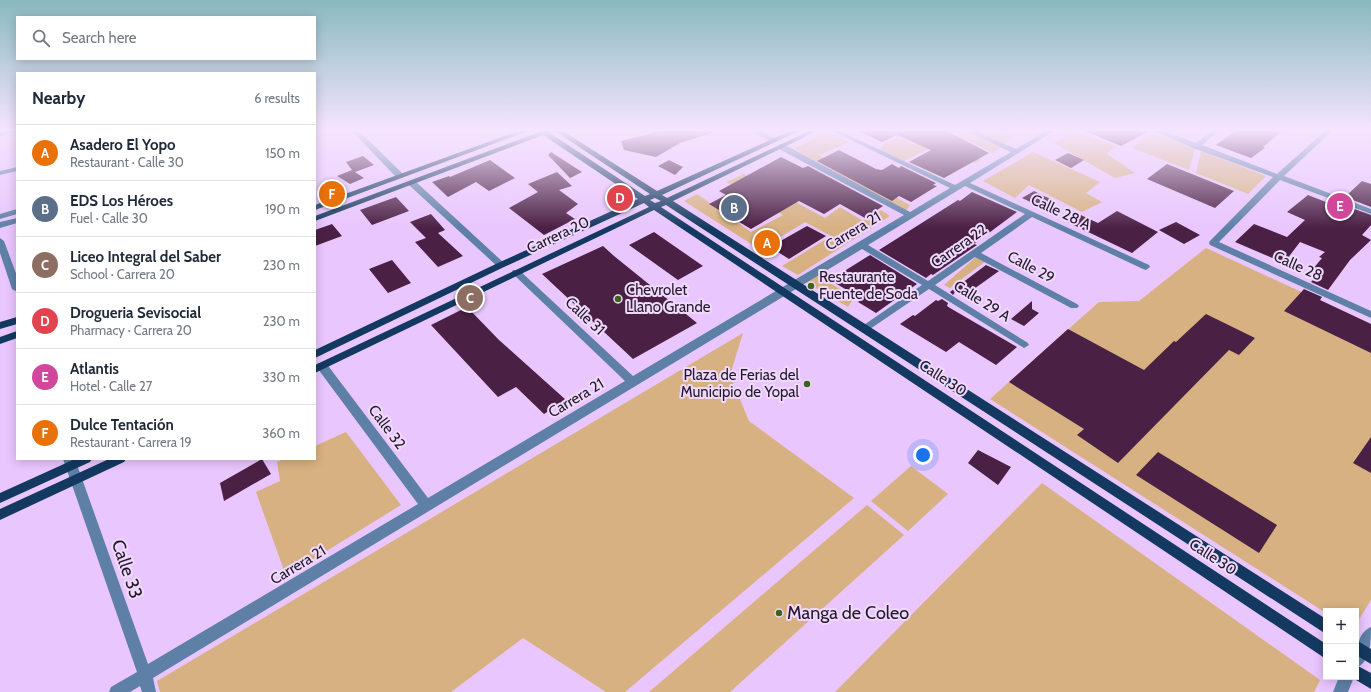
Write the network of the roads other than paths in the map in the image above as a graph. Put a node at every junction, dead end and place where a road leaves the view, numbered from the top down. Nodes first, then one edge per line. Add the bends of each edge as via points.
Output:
1 (387, 163) edge
2 (435, 163) edge
3 (462, 163) edge
4 (592, 163) edge
5 (608, 163) edge
6 (723, 163) edge
7 (748, 163) edge
8 (812, 163) edge
9 (910, 163) edge
10 (997, 163) edge
11 (1242, 163) edge
12 (1293, 163) edge
13 (16, 168) edge
14 (0, 173) edge
15 (400, 176) junction
16 (1278, 177) junction
17 (412, 183) junction
18 (960, 185) junction
19 (655, 194) junction
20 (644, 199) junction
21 (667, 202) junction
22 (656, 207) junction
23 (316, 208) edge
24 (16, 211) edge
25 (1371, 212) edge
26 (1031, 214) junction
27 (910, 216) junction
28 (0, 217) edge
29 (316, 219) edge
30 (16, 220) edge
31 (0, 225) edge
32 (0, 241) edge
33 (862, 245) junction
34 (975, 253) junction
35 (501, 265) junction
36 (1146, 267) dead end
37 (516, 272) junction
38 (796, 284) junction
39 (929, 284) junction
40 (16, 286) edge
41 (783, 292) junction
42 (1074, 306) dead end
43 (1371, 315) edge
44 (16, 320) edge
45 (0, 326) edge
46 (864, 329) junction
47 (16, 334) edge
48 (0, 340) edge
49 (1024, 345) dead end
50 (316, 354) edge
51 (318, 368) edge
52 (633, 382) junction
53 (81, 460) edge
54 (118, 460) edge
55 (70, 462) edge
56 (76, 479) junction
57 (0, 498) edge
58 (427, 506) junction
59 (0, 516) edge
60 (1323, 625) edge
61 (1371, 634) edge
62 (1323, 650) edge
63 (1361, 654) edge
64 (1359, 674) edge
65 (145, 675) junction
66 (1346, 680) edge
67 (1371, 682) edge
68 (116, 692) edge
69 (149, 692) edge
70 (1340, 692) edge

1 - 15 street
2 - 15 main road
3 - 17 main road
4 - 20 main road, Calle 30
5 - 19 main road, Calle 30
6 - 19 main road, Carrera 20
7 - 21 main road, Carrera 20
8 - 27 street
9 - 18 street, Calle 28 A
10 - 18 street, Carrera 21
11 - 16 street
12 - 16 street
13 - 14 street
15 - 23 main road
16 - 25 street
16 - 43 street, Calle 28 via 1213,243
17 - 29 main road
17 - 35 street
18 - 26 street, Calle 28 A
18 - 27 street, Carrera 21
19 - 20 main road, Carrera 20
19 - 21 main road, Calle 30
20 - 22 main road, Calle 30
20 - 35 main road, Carrera 20
21 - 22 main road, Carrera 20
21 - 38 main road, Calle 30
22 - 37 main road, Carrera 20
22 - 41 main road, Calle 30
24 - 28 street
26 - 34 street, Carrera 22
26 - 36 street, Calle 28 A
27 - 33 street, Carrera 21
30 - 31 street
32 - 40 street
33 - 38 street, Carrera 21
33 - 39 street, Calle 29 A
34 - 39 street, Carrera 22
34 - 42 street, Calle 29
35 - 50 main road, Carrera 20
37 - 51 main road, Carrera 20
37 - 52 street, Calle 31
38 - 41 street, Carrera 21
38 - 46 main road, Calle 30
39 - 46 street, Carrera 22
39 - 49 street, Calle 29 A
41 - 52 street, Carrera 21
41 - 62 main road, Calle 30
44 - 45 main road
46 - 60 main road, Calle 30
47 - 48 main road
51 - 58 street, Calle 32
52 - 58 street, Carrera 21
53 - 55 main road
54 - 56 main road
55 - 56 street, Calle 33
55 - 57 main road
56 - 59 main road
56 - 65 street, Calle 33
58 - 65 street, Carrera 21
61 - 63 street
64 - 67 main road
65 - 68 street, Carrera 21
65 - 69 street, Calle 33
66 - 70 street

